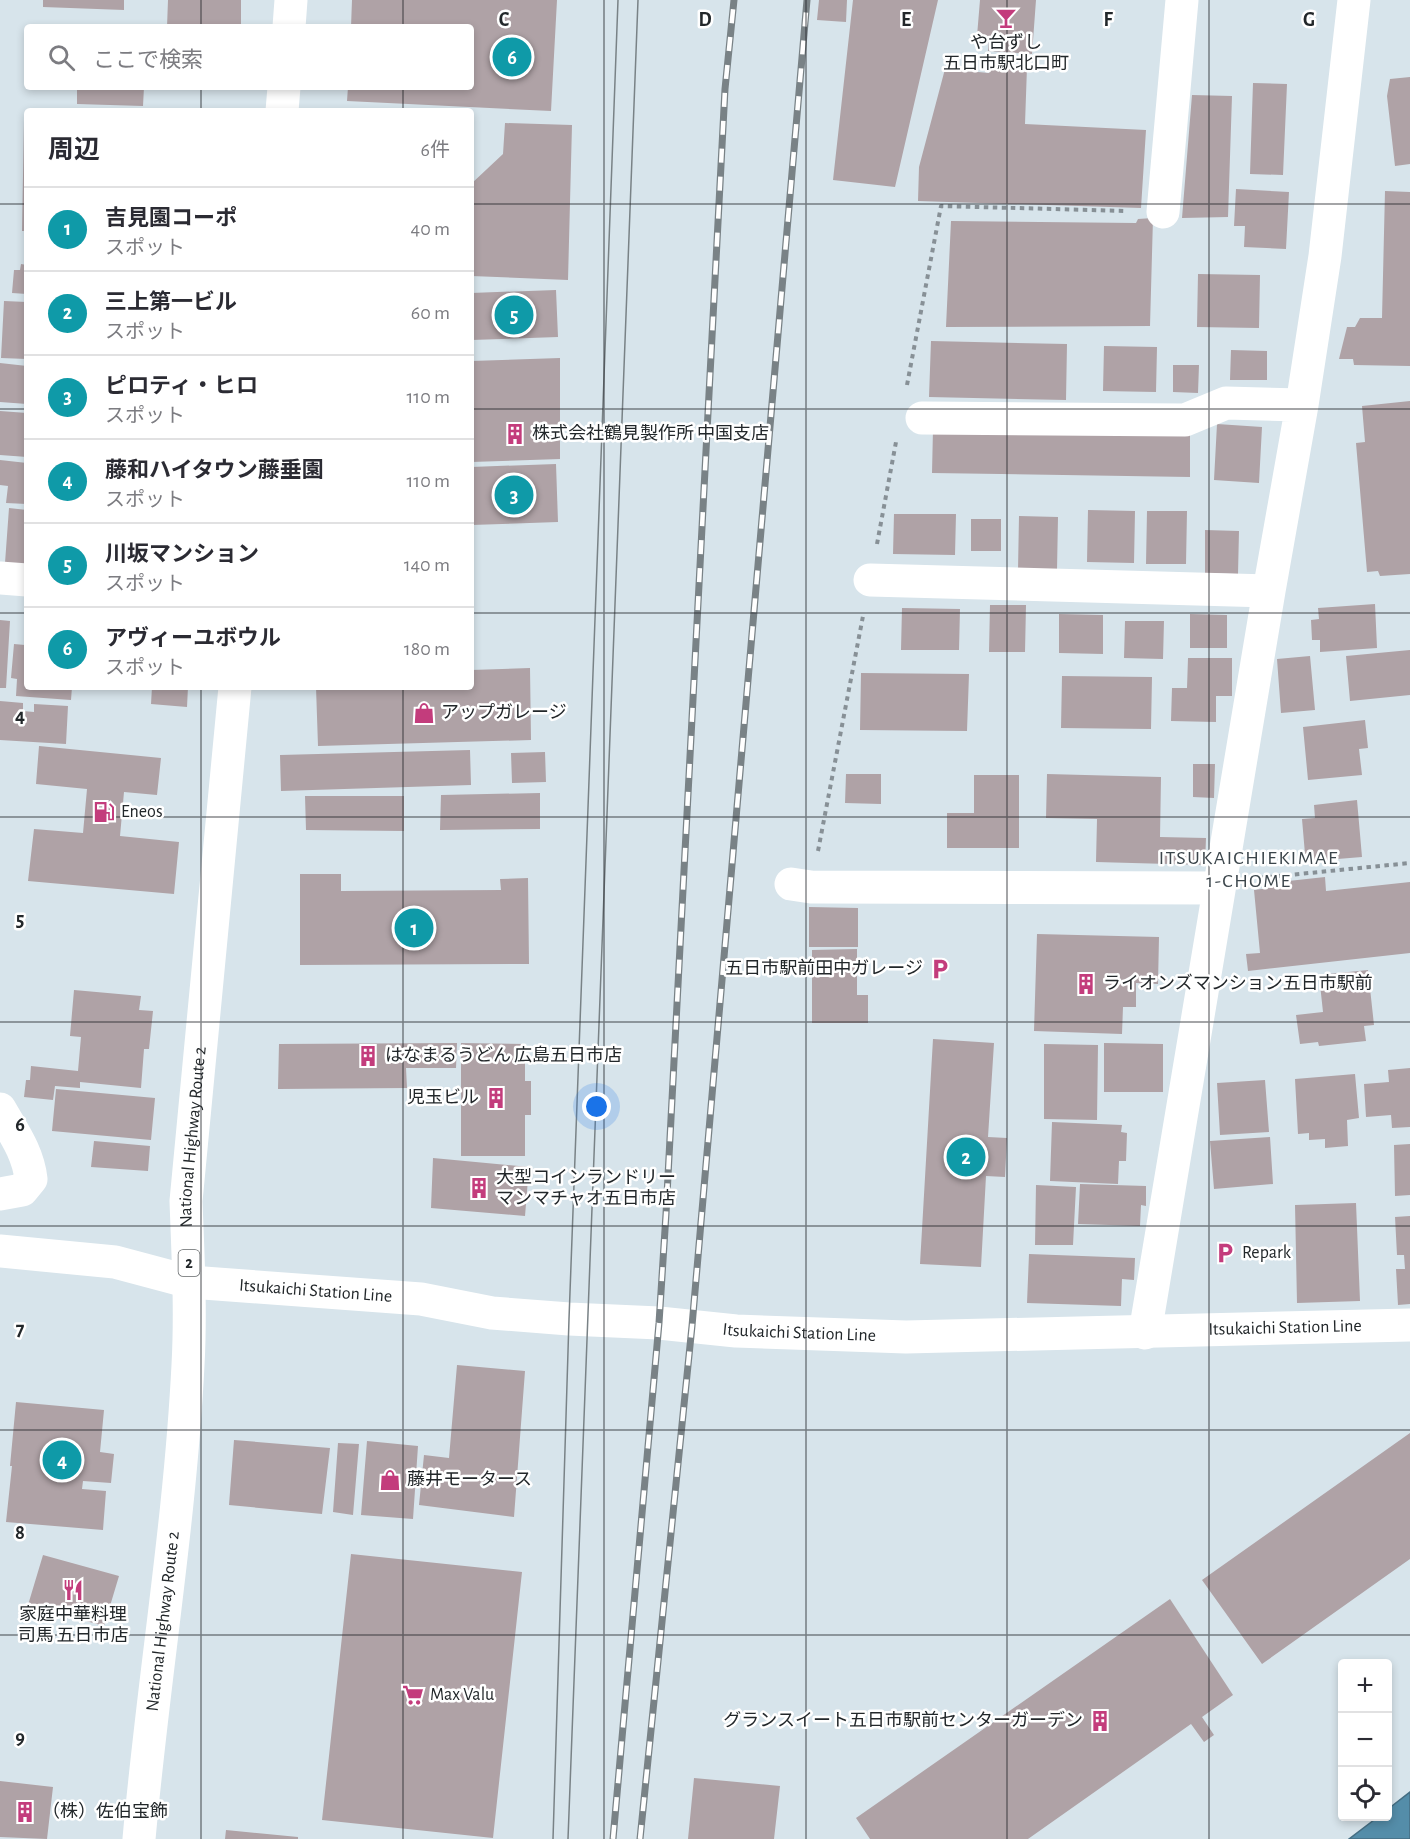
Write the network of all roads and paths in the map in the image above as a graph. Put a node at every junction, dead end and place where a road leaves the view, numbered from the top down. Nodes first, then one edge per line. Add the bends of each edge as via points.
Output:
1 (291, 0) edge
2 (1182, 0) edge
3 (1354, 0) edge
4 (289, 24) edge
5 (284, 90) edge
6 (282, 108) edge
7 (1163, 212) joint
8 (914, 405) joint
9 (1302, 405) junction
10 (897, 440) dead end
11 (0, 578) edge
12 (24, 580) edge
13 (870, 580) junction
14 (1269, 591) junction
15 (0, 600) edge
16 (24, 603) edge
17 (235, 690) edge
18 (1410, 863) edge
19 (801, 885) joint
20 (1219, 885) junction
21 (0, 1109) edge
22 (0, 1194) edge
23 (0, 1251) edge
24 (190, 1282) junction
25 (1410, 1325) edge
26 (1145, 1332) junction
27 (139, 1839) edge

1 - 4 main road
2 - 7 main road
3 - 9 main road via 1325,256
5 - 6 main road
7 - 8 path via 941,206
8 - 9 main road via 1185,420 1226,403
9 - 14 main road
10 - 13 path
11 - 12 main road
13 - 14 main road
13 - 19 path
14 - 20 main road
15 - 16 main road
17 - 24 main road, National Highway Route 2 / 2 via 186,1201
18 - 20 path
19 - 20 main road
20 - 26 main road
21 - 22 main road via 29,1162 30,1179 22,1190
23 - 24 main road, Itsukaichi Station Line via 115,1262
24 - 26 main road, Itsukaichi Station Line via 421,1299 492,1312 736,1331 906,1337
24 - 27 main road, National Highway Route 2 / 2 via 188,1365 172,1551
25 - 26 main road, Itsukaichi Station Line

